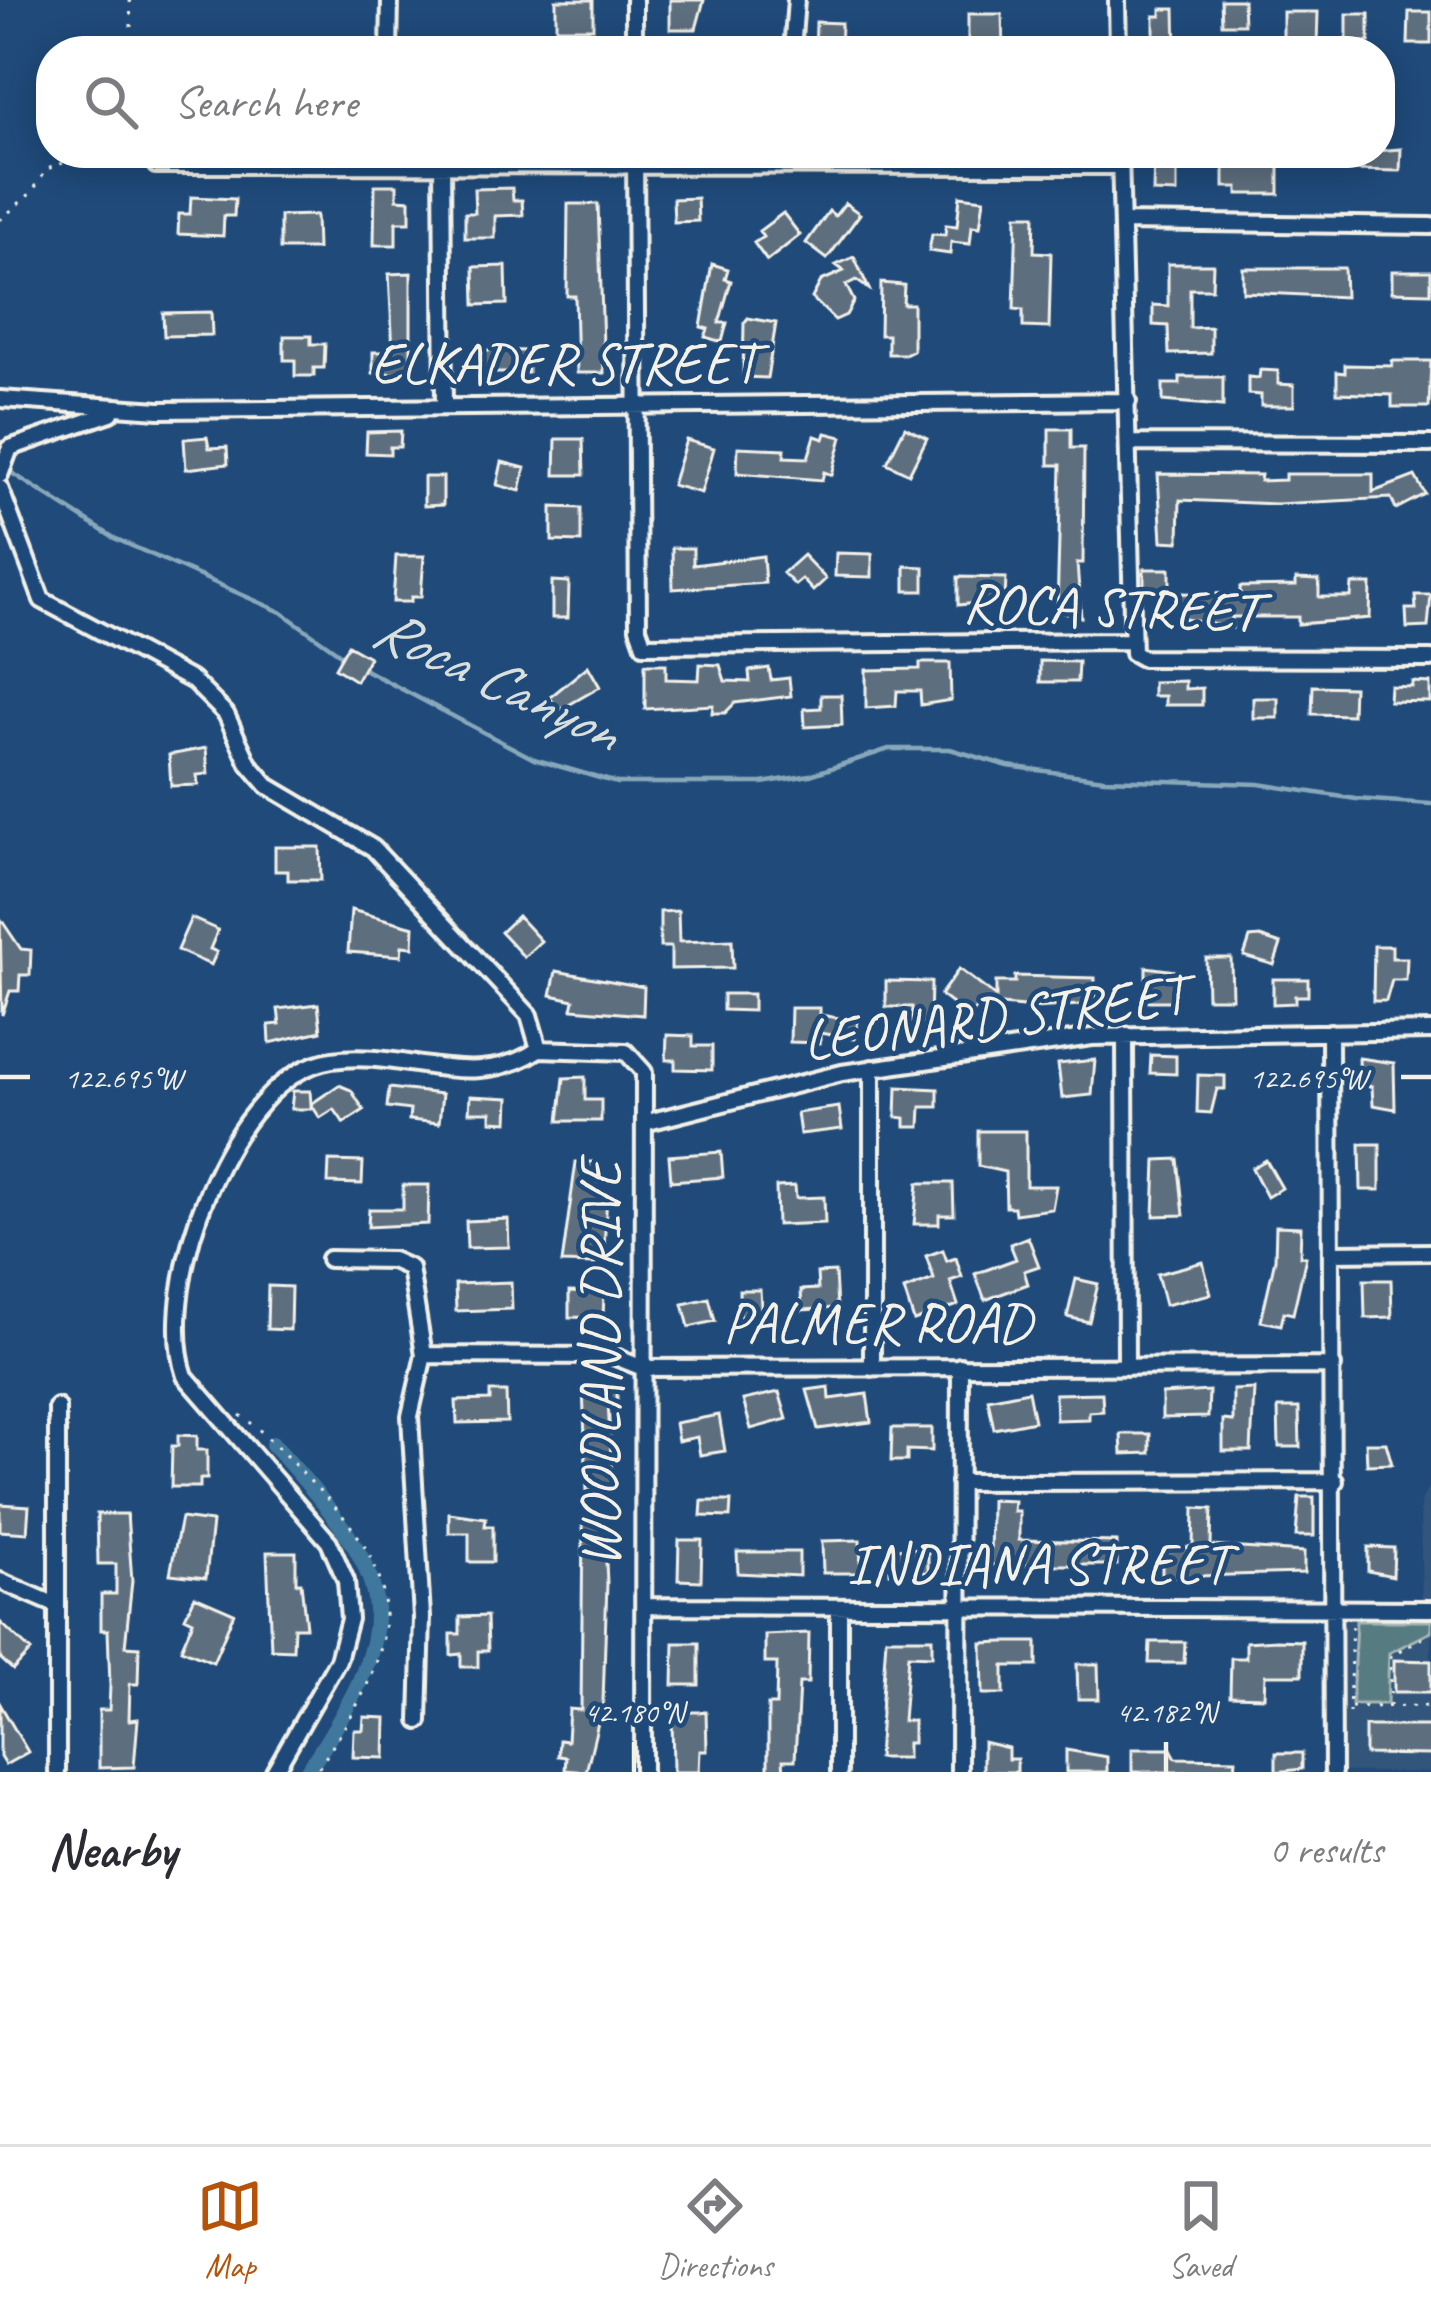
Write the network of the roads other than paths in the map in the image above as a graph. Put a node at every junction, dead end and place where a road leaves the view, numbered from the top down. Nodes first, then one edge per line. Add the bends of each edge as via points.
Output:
1 (390, 0) edge
2 (634, 0) edge
3 (796, 0) edge
4 (1117, 0) edge
5 (389, 36) edge
6 (634, 36) edge
7 (793, 36) edge
8 (1118, 36) edge
9 (442, 168) edge
10 (635, 168) edge
11 (1120, 168) edge
12 (1122, 221) junction
13 (1431, 226) edge
14 (0, 400) edge
15 (1128, 401) junction
16 (444, 407) junction
17 (634, 407) junction
18 (121, 409) junction
19 (1129, 442) junction
20 (1431, 444) edge
21 (0, 475) edge
22 (0, 488) edge
23 (1130, 641) junction
24 (1431, 658) edge
25 (1431, 1031) edge
26 (1330, 1032) junction
27 (1125, 1035) junction
28 (539, 1049) junction
29 (872, 1069) junction
30 (644, 1123) junction
31 (1431, 1252) edge
32 (1332, 1253) junction
33 (329, 1259) dead end
34 (424, 1355) junction
35 (960, 1366) junction
36 (1333, 1366) junction
37 (1126, 1367) junction
38 (643, 1368) junction
39 (872, 1368) junction
40 (57, 1407) dead end
41 (1335, 1481) junction
42 (959, 1482) junction
43 (0, 1581) edge
44 (56, 1605) junction
45 (645, 1606) junction
46 (839, 1608) junction
47 (960, 1608) junction
48 (1334, 1608) junction
49 (1431, 1609) edge
50 (419, 1721) dead end
51 (57, 1772) edge
52 (274, 1772) edge
53 (643, 1772) edge
54 (839, 1772) edge
55 (959, 1772) edge
56 (1333, 1772) edge

1 - 5 street
2 - 6 street
3 - 7 street
4 - 8 street
9 - 16 street
10 - 17 street
11 - 12 street
12 - 13 street
12 - 15 street
14 - 18 street, ELKADER STREET
15 - 17 street, ELKADER STREET
15 - 19 street
16 - 17 street, ELKADER STREET
16 - 18 street, ELKADER STREET
17 - 23 street, ROCA STREET via 644,645
18 - 21 street via 10,448
19 - 20 street
19 - 23 street
22 - 28 street via 42,600 176,670 212,698 268,786 373,848 529,1015
23 - 24 street, ROCA STREET via 1142,658
25 - 26 street, LEONARD STREET
26 - 27 street, LEONARD STREET
26 - 32 street
27 - 29 street, LEONARD STREET
27 - 37 street
28 - 30 street, WOODLAND DRIVE via 634,1055 644,1072
28 - 52 street via 490,1070 360,1059 316,1064 275,1088 206,1197 177,1306 185,1376 329,1542 348,1600 338,1660
29 - 30 street, LEONARD STREET
29 - 39 street
30 - 38 street, WOODLAND DRIVE
31 - 32 street
32 - 36 street
33 - 34 street via 410,1268
34 - 38 street, PALMER ROAD via 613,1356
34 - 50 street via 410,1415 422,1617
35 - 37 street, PALMER ROAD
35 - 39 street, PALMER ROAD
35 - 42 street
36 - 37 street, PALMER ROAD
36 - 41 street
38 - 39 street, PALMER ROAD
38 - 45 street, WOODLAND DRIVE
40 - 44 street
41 - 42 street
41 - 48 street
42 - 47 street
43 - 44 street
44 - 51 street
45 - 46 street, INDIANA STREET
45 - 53 street, WOODLAND DRIVE
46 - 47 street, INDIANA STREET
46 - 54 street
47 - 48 street, INDIANA STREET
47 - 55 street
48 - 49 street, INDIANA STREET
48 - 56 street

